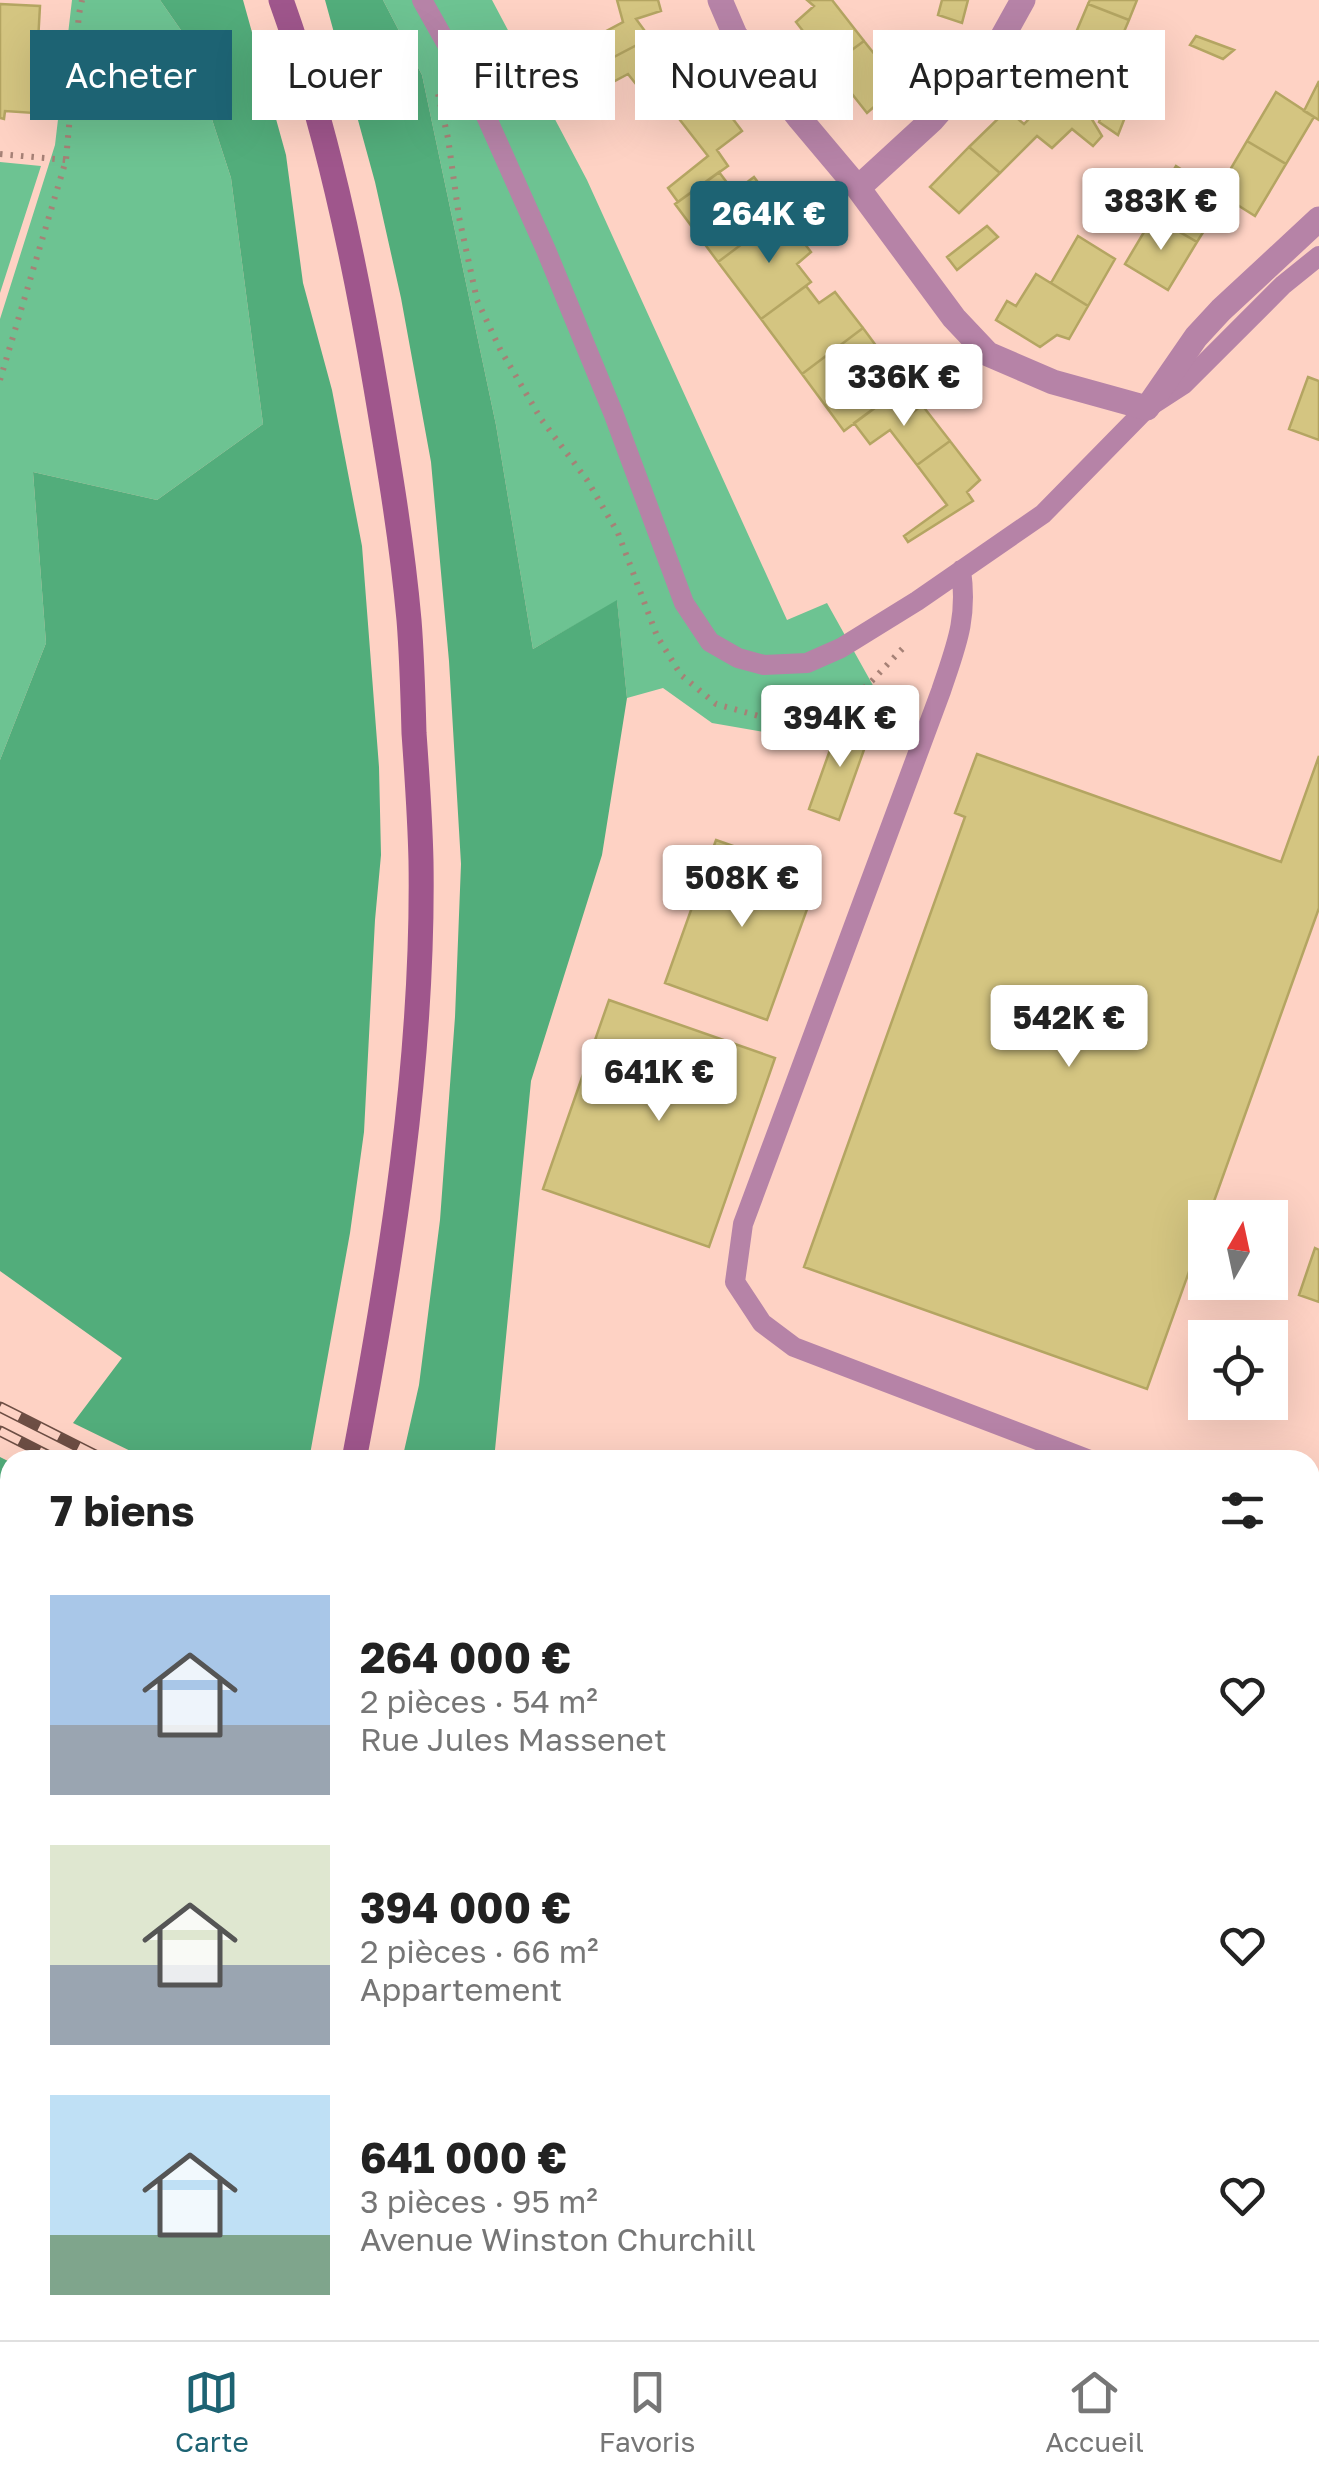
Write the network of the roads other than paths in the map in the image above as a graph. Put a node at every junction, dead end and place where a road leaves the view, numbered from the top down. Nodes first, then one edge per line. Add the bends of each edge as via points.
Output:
1 (281, 0) edge
2 (422, 0) edge
3 (720, 0) edge
4 (1024, 0) edge
5 (858, 188) junction
6 (1319, 218) edge
7 (1319, 256) edge
8 (1147, 408) junction
9 (961, 570) junction
10 (356, 1450) edge
11 (1064, 1450) edge

1 - 10 main road via 304,64 365,320 410,638 421,862 417,986 406,1132
2 - 9 lane via 481,105 614,415 684,603 710,642 764,665 807,663
3 - 5 street via 735,34
4 - 5 street via 998,43 932,120
5 - 8 street via 988,354 1053,382
6 - 8 street via 1196,337
7 - 8 lane via 1184,384
8 - 9 lane via 1042,514
9 - 11 lane via 961,631 743,1224 735,1282 762,1323 794,1348

